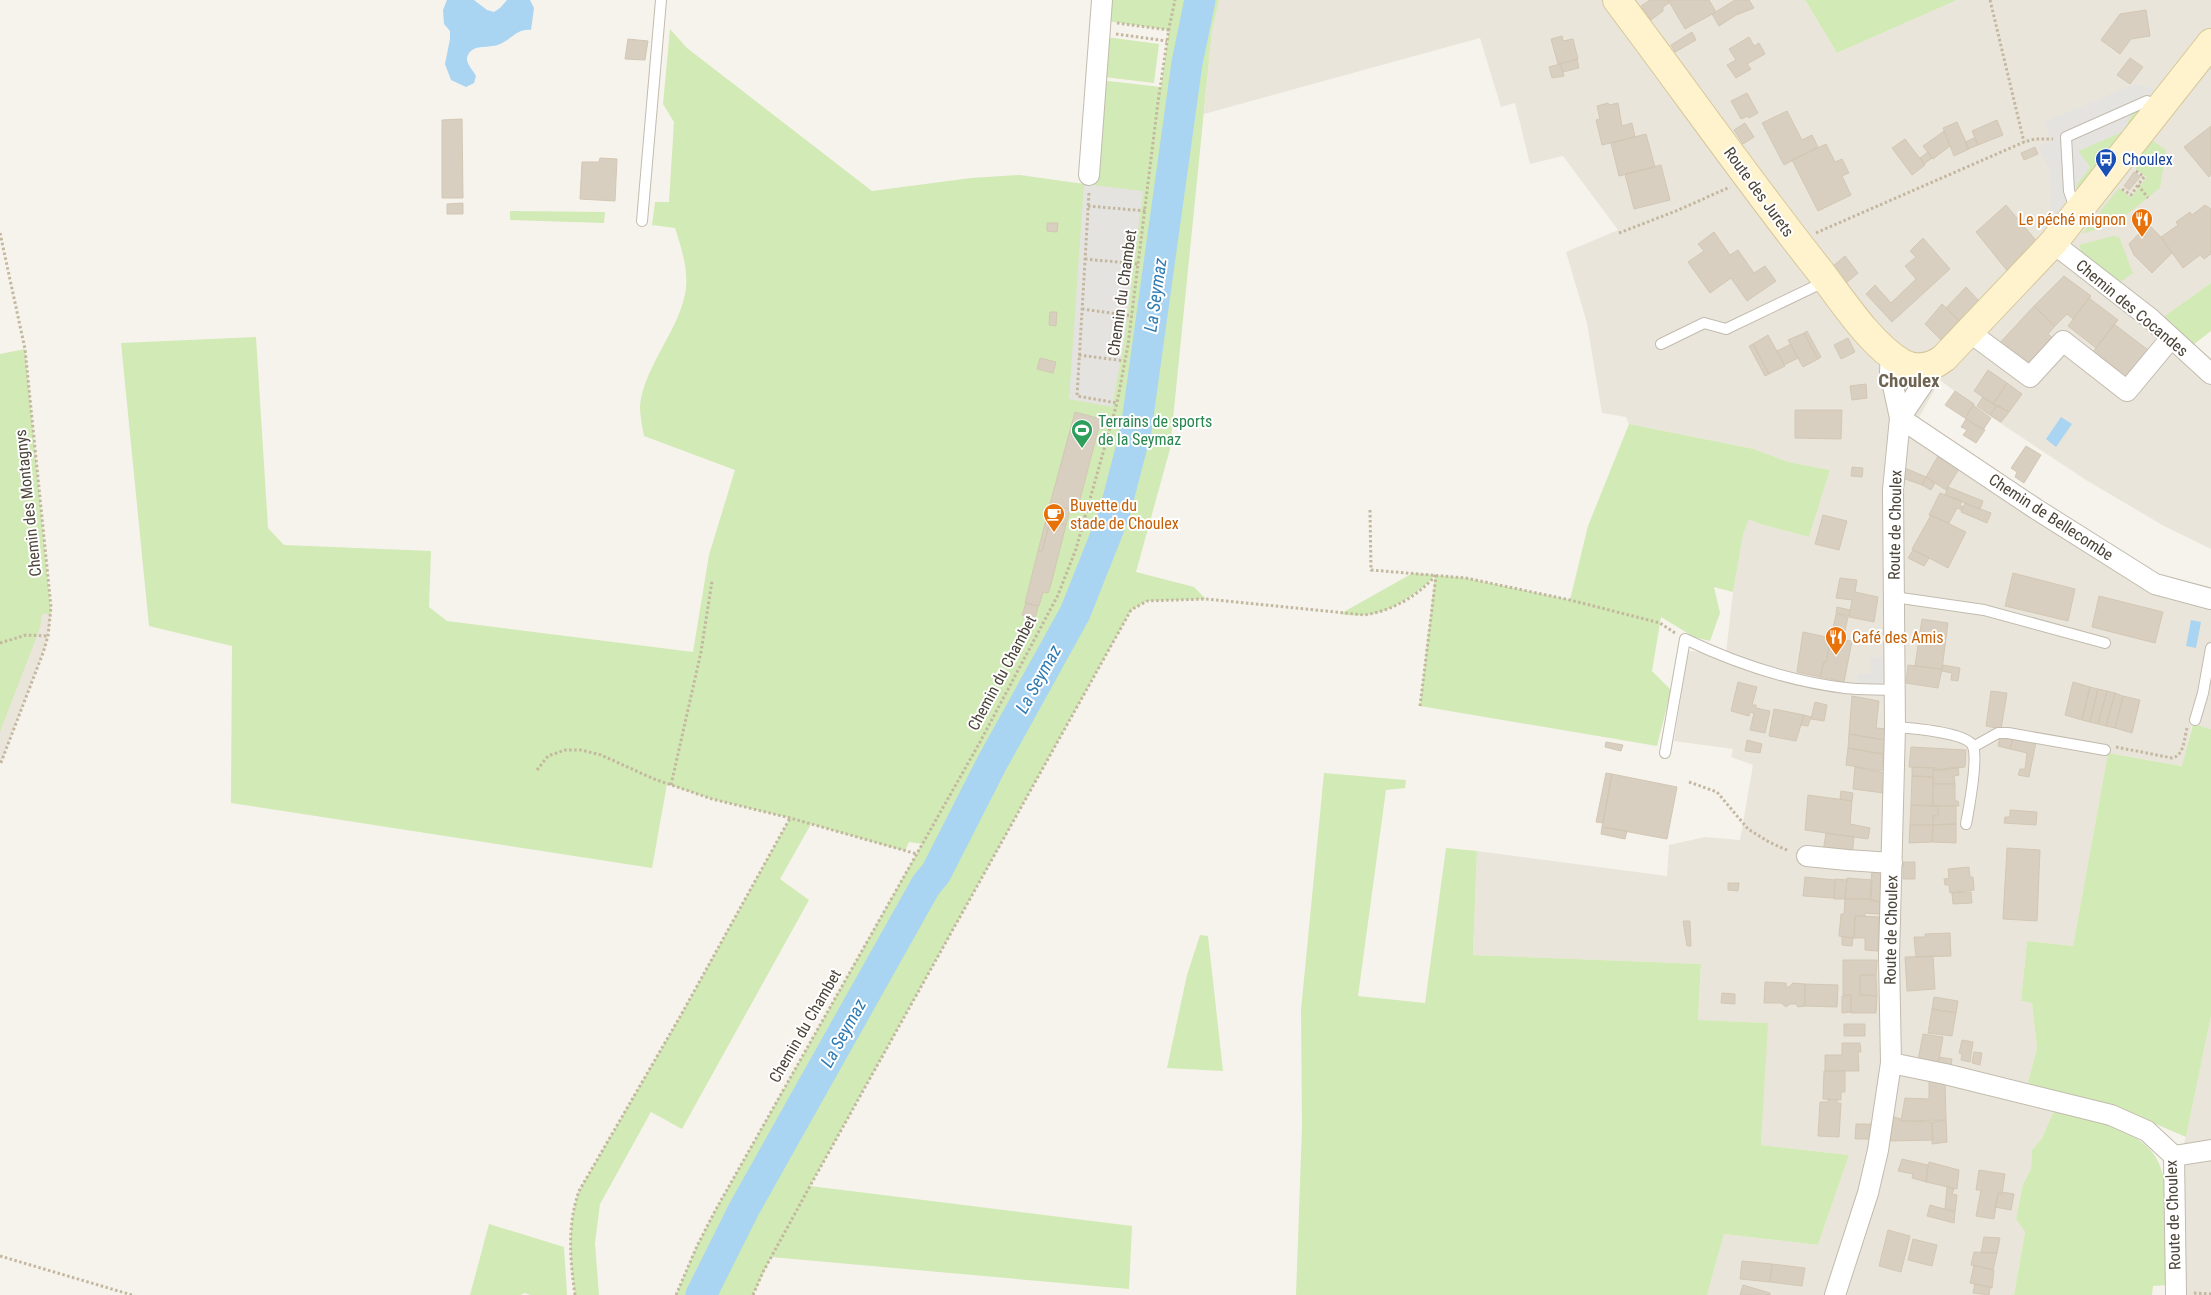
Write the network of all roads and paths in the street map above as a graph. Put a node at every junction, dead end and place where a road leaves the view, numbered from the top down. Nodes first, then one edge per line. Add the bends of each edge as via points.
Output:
1 (661, 0) edge
2 (1102, 0) edge
3 (1175, 0) edge
4 (1617, 0) edge
5 (1990, 0) edge
6 (1100, 26) junction
7 (1169, 30) junction
8 (1167, 41) junction
9 (2211, 43) edge
10 (2159, 107) junction
11 (2066, 138) junction
12 (2024, 142) junction
13 (2132, 168) dead end
14 (1090, 175) joint
15 (1749, 179) junction
16 (2118, 186) dead end
17 (2138, 186) junction
18 (2148, 198) dead end
19 (1088, 206) junction
20 (1146, 211) junction
21 (2077, 214) junction
22 (642, 222) dead end
23 (0, 233) edge
24 (1619, 233) dead end
25 (1796, 242) junction
26 (2053, 243) junction
27 (1085, 259) junction
28 (1138, 264) junction
29 (1826, 280) junction
30 (1082, 309) junction
31 (1132, 316) junction
32 (1968, 331) junction
33 (2171, 338) junction
34 (1661, 344) dead end
35 (1079, 355) junction
36 (1891, 355) junction
37 (1125, 361) junction
38 (1924, 367) junction
39 (2211, 374) edge
40 (1117, 403) junction
41 (1900, 418) junction
42 (1370, 510) dead end
43 (1436, 575) junction
44 (712, 581) dead end
45 (1894, 597) junction
46 (2211, 599) edge
47 (48, 636) junction
48 (1685, 640) junction
49 (0, 643) edge
50 (2105, 643) dead end
51 (2211, 648) edge
52 (1894, 690) junction
53 (1420, 706) dead end
54 (2194, 720) joint
55 (1895, 727) junction
56 (1973, 747) junction
57 (2105, 750) joint
58 (1665, 753) dead end
59 (0, 765) edge
60 (537, 770) dead end
61 (1689, 782) dead end
62 (671, 785) junction
63 (790, 818) junction
64 (1966, 824) dead end
65 (917, 854) junction
66 (1807, 856) joint
67 (1892, 863) junction
68 (1891, 1063) junction
69 (2211, 1150) edge
70 (2174, 1156) junction
71 (0, 1256) edge
72 (132, 1295) edge
73 (575, 1295) edge
74 (676, 1295) edge
75 (753, 1295) edge
76 (1835, 1295) edge
77 (2176, 1295) edge

1 - 22 lane
2 - 6 street
3 - 7 path, Chemin du Chambet
4 - 15 street, Route des Jurets
5 - 12 path
6 - 7 path
6 - 8 path
6 - 14 street
7 - 8 path, Chemin du Chambet
8 - 20 path, Chemin du Chambet
9 - 10 street
10 - 11 lane via 2147,101
10 - 21 street
11 - 12 path
11 - 21 lane via 2069,191
12 - 25 path
13 - 17 path via 2144,177
14 - 19 path
15 - 24 path
15 - 25 street, Route des Jurets
16 - 17 path via 2130,195
17 - 18 path
19 - 20 path
19 - 27 path
20 - 28 path, Chemin du Chambet
21 - 26 street
23 - 47 path, Chemin des Montagnys via 25,349 51,598
25 - 29 street, Route des Jurets
26 - 32 street
26 - 33 street, Chemin des Cocandes
27 - 28 path
27 - 30 path
28 - 31 path, Chemin du Chambet
29 - 34 lane via 1726,329 1704,323
29 - 36 street, Route des Jurets
30 - 31 path
30 - 35 path
31 - 37 path, Chemin du Chambet
32 - 33 street via 2030,377 2064,341 2127,391
32 - 38 street via 1944,358
33 - 39 street, Chemin des Cocandes
35 - 37 path
35 - 40 path via 1077,396
36 - 38 street, Route des Jurets via 1904,364
36 - 41 street, Route de Choulex via 1890,372
37 - 40 path, Chemin du Chambet
38 - 41 street via 1927,378
40 - 65 path, Chemin du Chambet via 1076,549 1058,595
41 - 45 street, Route de Choulex via 1893,490
41 - 46 street, Chemin de Bellecombe via 2155,584
42 - 43 path via 1371,570
43 - 48 path via 1551,596 1660,623
43 - 53 path
43 - 75 path via 1416,594 1377,613 1364,615 1206,599 1147,601 1131,610 810,1186
44 - 62 path via 701,652
45 - 50 lane via 1984,610
45 - 52 street, Route de Choulex
47 - 49 path via 26,635
47 - 59 path, Chemin des Montagnys
48 - 52 lane via 1726,658 1787,676 1845,688
48 - 58 lane
51 - 54 lane
52 - 55 street, Route de Choulex
54 - 57 path via 2189,719 2177,757 2106,745
55 - 56 lane via 1952,735
55 - 67 street, Route de Choulex
56 - 57 lane via 1998,733 2008,732
56 - 64 lane
60 - 62 path via 548,756 573,749 600,755
61 - 66 path via 1717,792 1757,835 1784,850
62 - 63 path via 712,799
63 - 65 path
63 - 73 path via 579,1191 573,1208 570,1238
65 - 74 path, Chemin du Chambet via 715,1211
66 - 67 street
67 - 68 street, Route de Choulex via 1889,957
68 - 70 street, Route de Choulex via 2111,1115 2148,1131
68 - 76 street via 1868,1193
69 - 70 street
70 - 77 street, Route de Choulex
71 - 72 path

